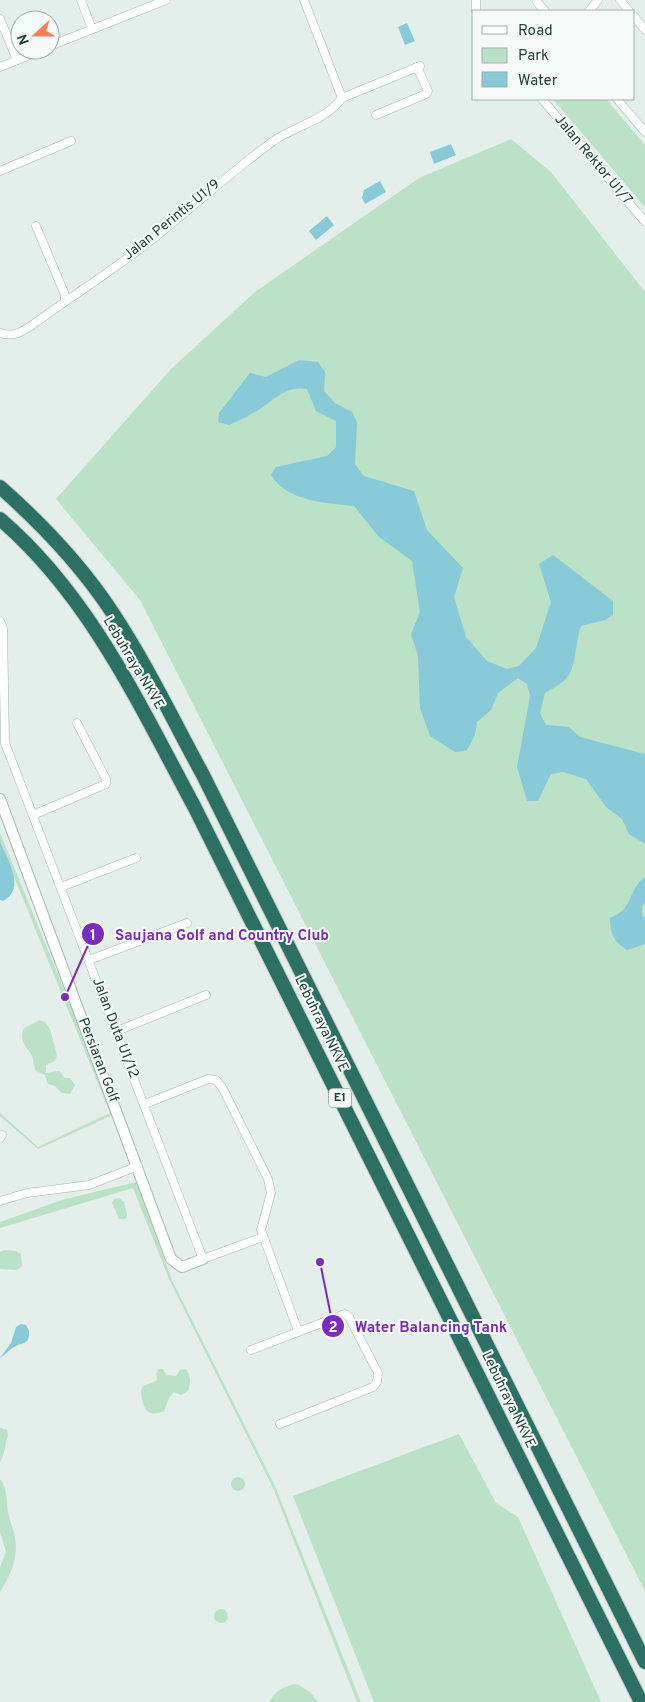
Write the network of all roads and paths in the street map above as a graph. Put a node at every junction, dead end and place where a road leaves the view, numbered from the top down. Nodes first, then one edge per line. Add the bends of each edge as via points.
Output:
1 (81, 0) edge
2 (166, 0) edge
3 (304, 0) edge
4 (598, 0) edge
5 (620, 0) edge
6 (537, 2) dead end
7 (544, 10) edge
8 (590, 10) edge
9 (628, 10) edge
10 (635, 17) edge
11 (0, 19) edge
12 (92, 28) junction
13 (645, 30) edge
14 (60, 42) edge
15 (10, 43) edge
16 (17, 60) edge
17 (0, 67) edge
18 (342, 98) junction
19 (543, 100) edge
20 (618, 100) edge
21 (376, 115) dead end
22 (645, 132) edge
23 (71, 141) dead end
24 (0, 171) edge
25 (645, 222) edge
26 (36, 226) dead end
27 (65, 301) junction
28 (0, 333) edge
29 (0, 487) edge
30 (0, 520) edge
31 (0, 621) edge
32 (76, 723) dead end
33 (0, 799) edge
34 (33, 815) junction
35 (136, 858) dead end
36 (61, 887) junction
37 (186, 923) dead end
38 (89, 960) junction
39 (206, 995) dead end
40 (117, 1031) junction
41 (145, 1104) junction
42 (138, 1166) junction
43 (0, 1201) edge
44 (263, 1237) junction
45 (203, 1259) junction
46 (298, 1331) junction
47 (251, 1350) dead end
48 (280, 1424) dead end
49 (645, 1662) edge
50 (641, 1702) edge

1 - 12 street
2 - 12 street
3 - 18 street
4 - 8 street
5 - 9 street
6 - 7 street
10 - 13 street
11 - 15 street
12 - 14 street
16 - 17 street
18 - 21 street, Jalan Perintis U1/9 via 418,67 428,91 426,94
18 - 27 street, Jalan Perintis U1/9 via 336,107 280,136 259,151 153,239
19 - 25 street, Jalan Rektor U1/7
20 - 22 street
23 - 24 street
26 - 27 street
27 - 28 street, Jalan Perintis U1/9 via 16,335
29 - 49 highway, Lebuhraya NKVE / E1 via 67,553 111,610 145,668 212,791
30 - 50 highway, Lebuhraya NKVE / E1 via 72,595 146,714
31 - 34 street, Jalan Duta U1/12 via 3,628 5,743
32 - 34 street via 106,784
33 - 42 street, Persiaran Golf
34 - 36 street, Jalan Duta U1/12
35 - 36 street
36 - 38 street, Jalan Duta U1/12
37 - 38 street
38 - 40 street, Jalan Duta U1/12
39 - 40 street
40 - 41 street, Jalan Duta U1/12
41 - 44 street via 208,1079 216,1080 268,1178 271,1193 262,1222
41 - 45 street, Jalan Duta U1/12
42 - 43 street via 89,1185 27,1193
42 - 45 street, Persiaran Golf via 171,1259 182,1267
44 - 45 street
44 - 46 street
46 - 47 street
46 - 48 street via 340,1314 349,1317 378,1373 377,1382 373,1387

